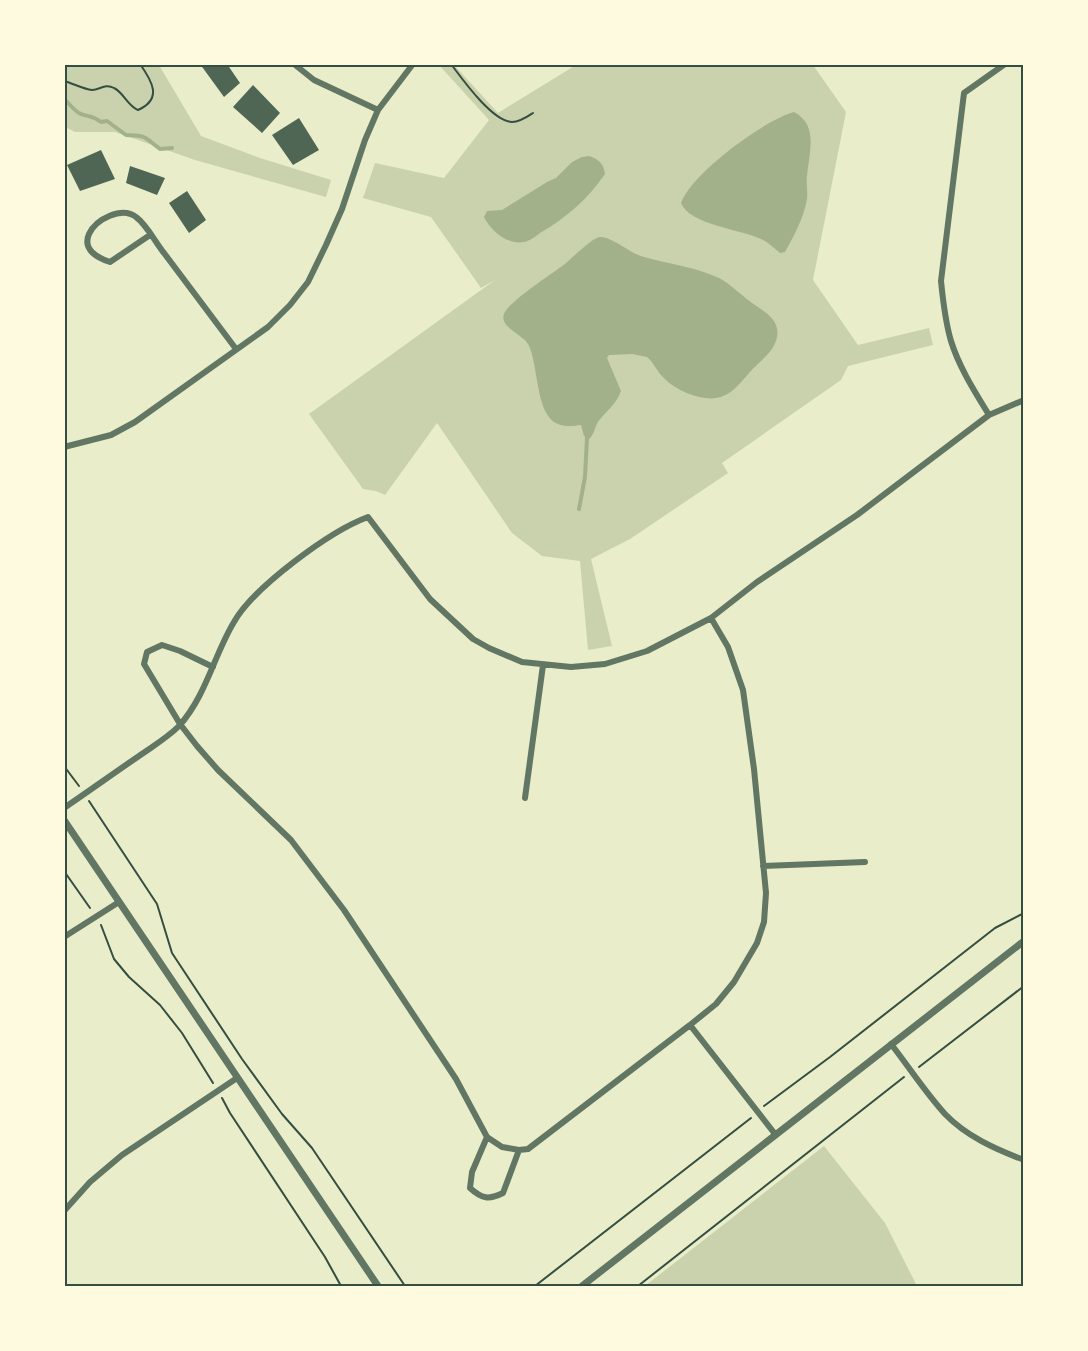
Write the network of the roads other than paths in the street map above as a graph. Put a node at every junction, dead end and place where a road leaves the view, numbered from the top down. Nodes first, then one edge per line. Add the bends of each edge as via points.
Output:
1 (294, 64) edge
2 (413, 64) edge
3 (1005, 64) edge
4 (378, 110) junction
5 (150, 235) junction
6 (236, 349) junction
7 (1023, 400) edge
8 (989, 415) junction
9 (64, 447) edge
10 (711, 618) junction
11 (543, 665) junction
12 (213, 667) junction
13 (180, 724) junction
14 (525, 798) dead end
15 (64, 808) edge
16 (64, 820) edge
17 (865, 862) dead end
18 (763, 866) junction
19 (119, 902) junction
20 (64, 937) edge
21 (1023, 941) edge
22 (690, 1025) junction
23 (891, 1044) junction
24 (237, 1078) junction
25 (775, 1134) junction
26 (487, 1137) junction
27 (519, 1150) junction
28 (1023, 1160) edge
29 (64, 1211) edge
30 (378, 1287) edge
31 (582, 1287) edge

1 - 4 street via 314,80
2 - 4 street
3 - 8 street via 964,93 941,281 951,340
4 - 6 street via 342,209 308,282 268,327
5 - 5 street via 135,216 122,212 104,218 90,233 87,243 99,259 110,262
5 - 6 street
6 - 9 street via 135,422 111,435
7 - 8 street
8 - 10 street
10 - 11 street via 647,651 605,664
10 - 18 street via 728,647 743,690
11 - 12 street via 522,662 472,639 430,599 368,517 312,550 248,602 233,622
11 - 14 street
12 - 13 street
12 - 13 street via 162,645 147,652 144,664
13 - 15 street via 165,739
13 - 26 street via 218,770 291,840 344,910 456,1079
16 - 19 street
17 - 18 street
18 - 22 street via 764,922 757,943 734,982 716,1004
19 - 20 street
19 - 24 street
21 - 23 street
22 - 25 street
22 - 27 street via 551,1133 528,1149
23 - 25 street
23 - 28 street via 946,1115 994,1149
24 - 29 street via 122,1155
24 - 30 street
25 - 31 street
26 - 27 street via 502,1147
26 - 27 street via 472,1172 470,1188 481,1198 492,1199 504,1193

